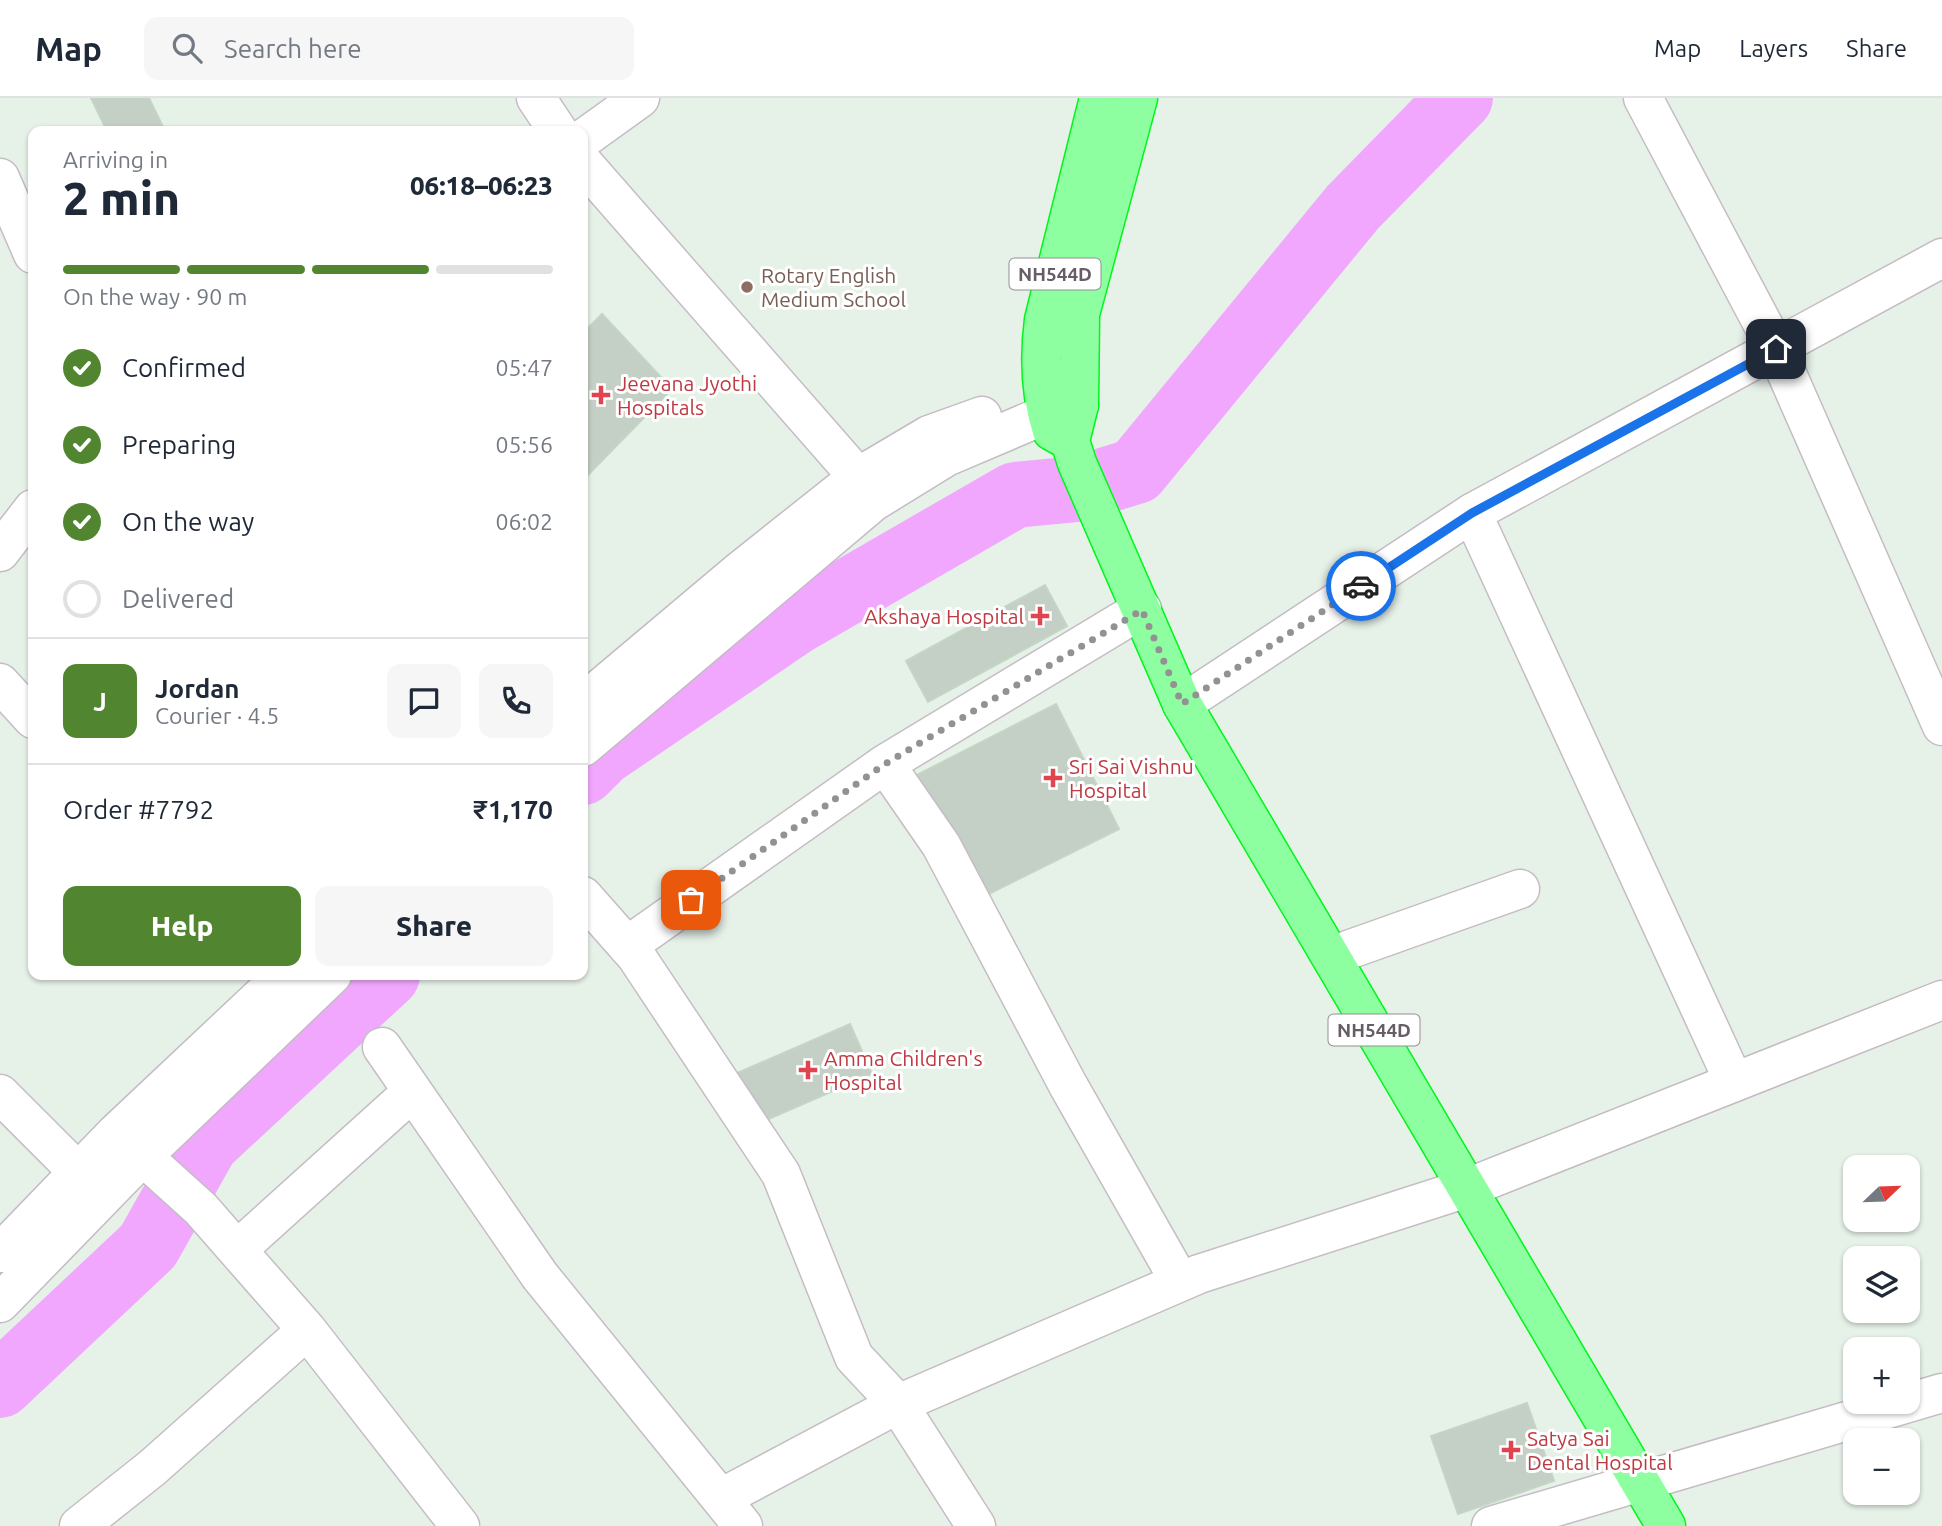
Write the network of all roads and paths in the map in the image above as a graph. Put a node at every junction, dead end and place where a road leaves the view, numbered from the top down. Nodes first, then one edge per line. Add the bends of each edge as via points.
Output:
1 (536, 98) edge
2 (640, 98) edge
3 (1099, 98) edge
4 (1138, 98) edge
5 (1643, 98) edge
6 (555, 126) edge
7 (588, 135) edge
8 (588, 169) edge
9 (0, 178) edge
10 (28, 242) edge
11 (1942, 258) edge
12 (1776, 349) junction
13 (1063, 424) junction
14 (858, 477) junction
15 (1472, 513) junction
16 (28, 516) edge
17 (0, 552) edge
18 (1142, 610) junction
19 (0, 683) edge
20 (588, 699) edge
21 (1182, 704) junction
22 (28, 714) edge
23 (1942, 726) edge
24 (588, 743) edge
25 (885, 764) junction
26 (1520, 889) dead end
27 (588, 902) edge
28 (627, 946) junction
29 (1331, 956) junction
30 (274, 980) edge
31 (327, 980) edge
32 (1942, 1000) edge
33 (382, 1047) dead end
34 (1734, 1082) junction
35 (412, 1091) junction
36 (0, 1094) edge
37 (139, 1152) junction
38 (90, 1186) junction
39 (1467, 1188) junction
40 (237, 1250) junction
41 (0, 1253) edge
42 (1180, 1282) junction
43 (0, 1303) edge
44 (307, 1330) junction
45 (1942, 1393) edge
46 (898, 1404) junction
47 (1640, 1482) junction
48 (732, 1512) edge
49 (99, 1521) edge
50 (460, 1526) edge
51 (976, 1526) edge
52 (1492, 1526) edge
53 (1666, 1526) edge

1 - 6 street
2 - 7 street
3 - 13 highway, NH544D via 1044,320 1040,371
4 - 13 highway, NH544D via 1080,314
5 - 12 street
8 - 14 street
9 - 10 street
11 - 12 street
12 - 15 street
12 - 23 street
13 - 14 street via 929,435
13 - 18 highway, NH544D
13 - 24 street via 946,457 873,502
14 - 20 street
15 - 21 street
15 - 34 street
16 - 17 street
18 - 21 highway, NH544D
18 - 25 street
19 - 22 street
21 - 29 highway, NH544D
25 - 28 street
25 - 42 street via 941,845 1068,1085
26 - 29 street
27 - 28 street
28 - 46 street via 781,1174 854,1357
29 - 39 highway, NH544D
30 - 37 street
31 - 37 street
32 - 34 street
33 - 35 street
34 - 39 street
35 - 40 street
35 - 48 street via 540,1276
36 - 38 street
37 - 38 street
37 - 40 street via 201,1209
38 - 41 street
38 - 43 street
39 - 42 street
39 - 47 highway, NH544D
40 - 44 street
42 - 46 street
44 - 49 street
44 - 50 street
45 - 47 street
46 - 48 street
46 - 51 street
47 - 52 street
47 - 53 highway, NH544D

